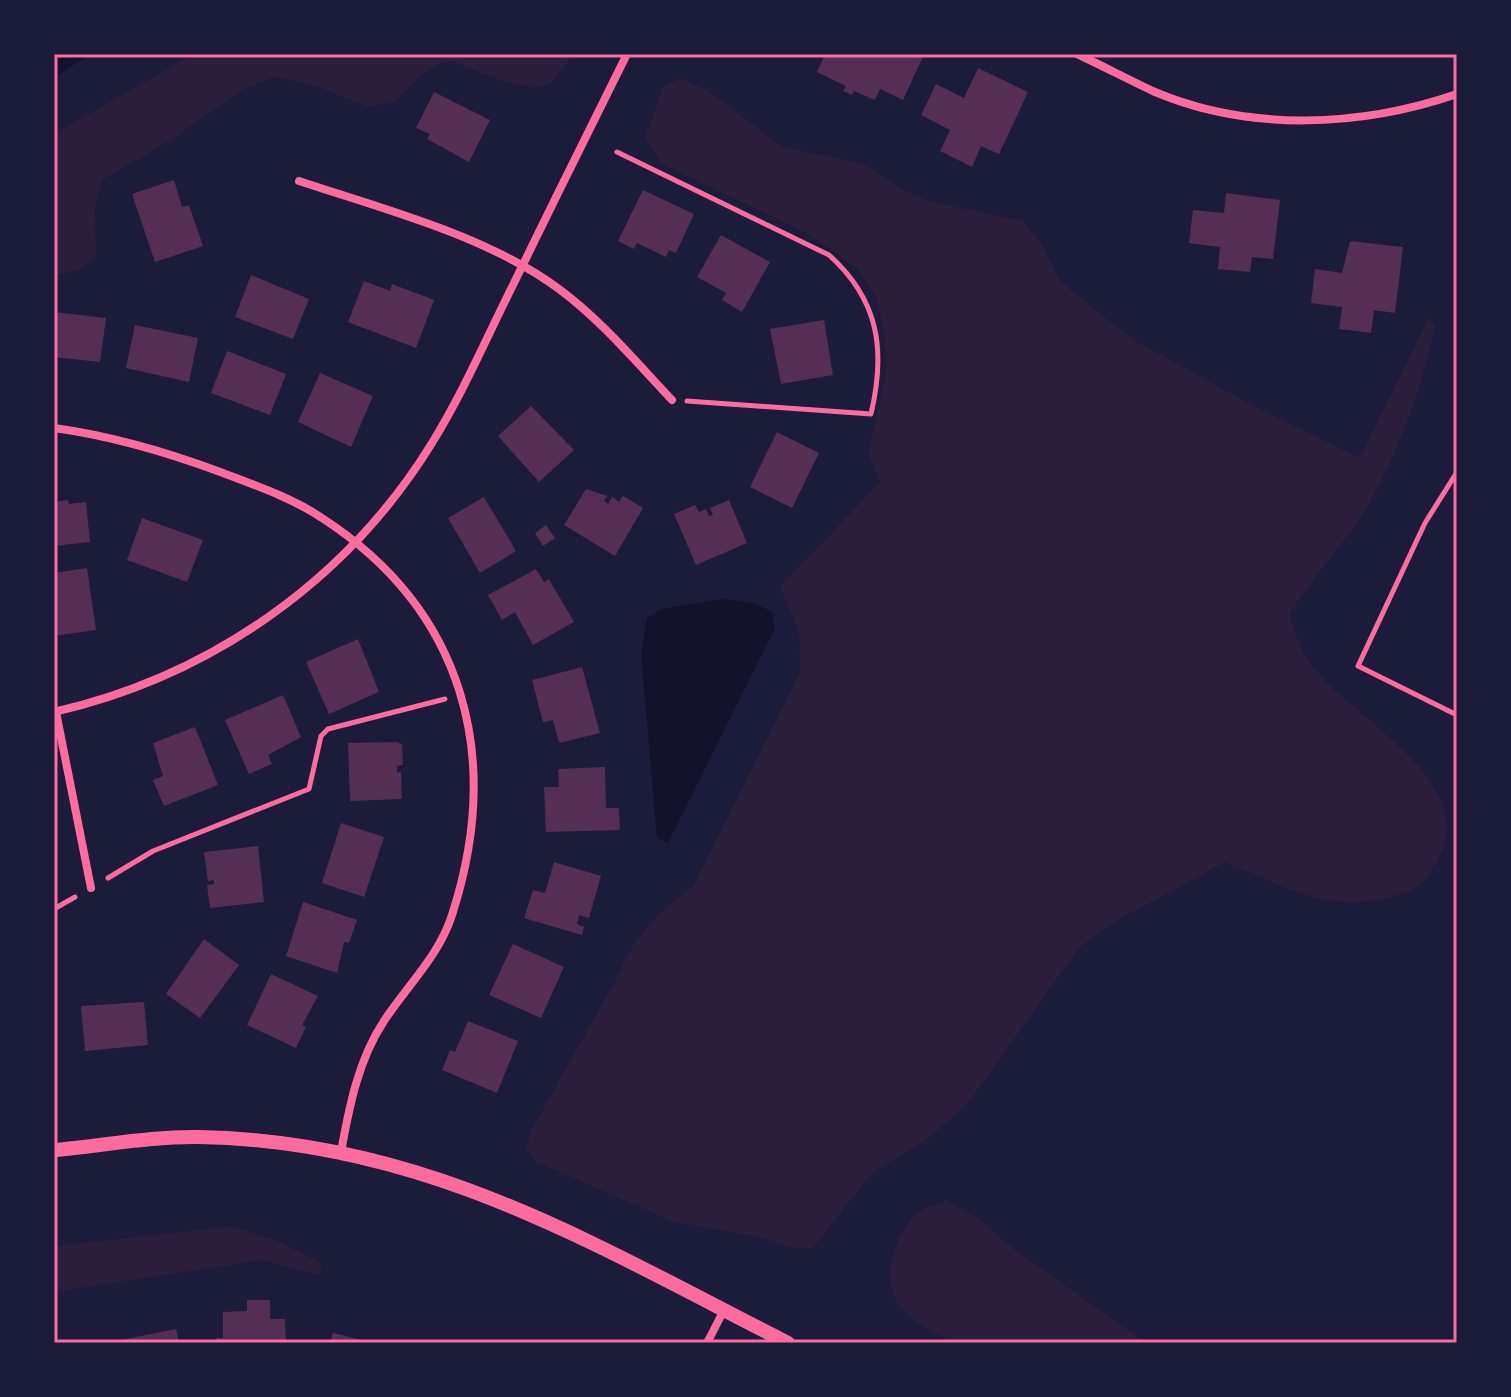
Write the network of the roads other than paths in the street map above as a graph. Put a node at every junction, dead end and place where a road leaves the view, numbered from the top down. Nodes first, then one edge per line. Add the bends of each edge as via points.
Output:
1 (627, 54) edge
2 (1077, 54) edge
3 (1457, 94) edge
4 (299, 181) dead end
5 (522, 266) junction
6 (672, 400) road end
7 (54, 428) edge
8 (355, 541) junction
9 (55, 712) edge
10 (91, 888) road end
11 (54, 1150) edge
12 (341, 1152) junction
13 (724, 1310) junction
14 (707, 1343) edge
15 (788, 1343) edge

1 - 5 street
2 - 3 street via 1157,92 1213,110 1277,120 1386,114
4 - 5 street via 413,219
5 - 6 street via 587,311
5 - 8 street via 432,443 397,496
7 - 8 street via 111,436 169,453 287,498
8 - 9 street via 291,603 218,651 139,687
8 - 12 street via 415,602 453,670 476,771 468,864 451,919 382,1022 363,1063
9 - 10 street
11 - 12 street via 196,1137
12 - 13 street via 467,1187 541,1217
13 - 14 street
13 - 15 street

